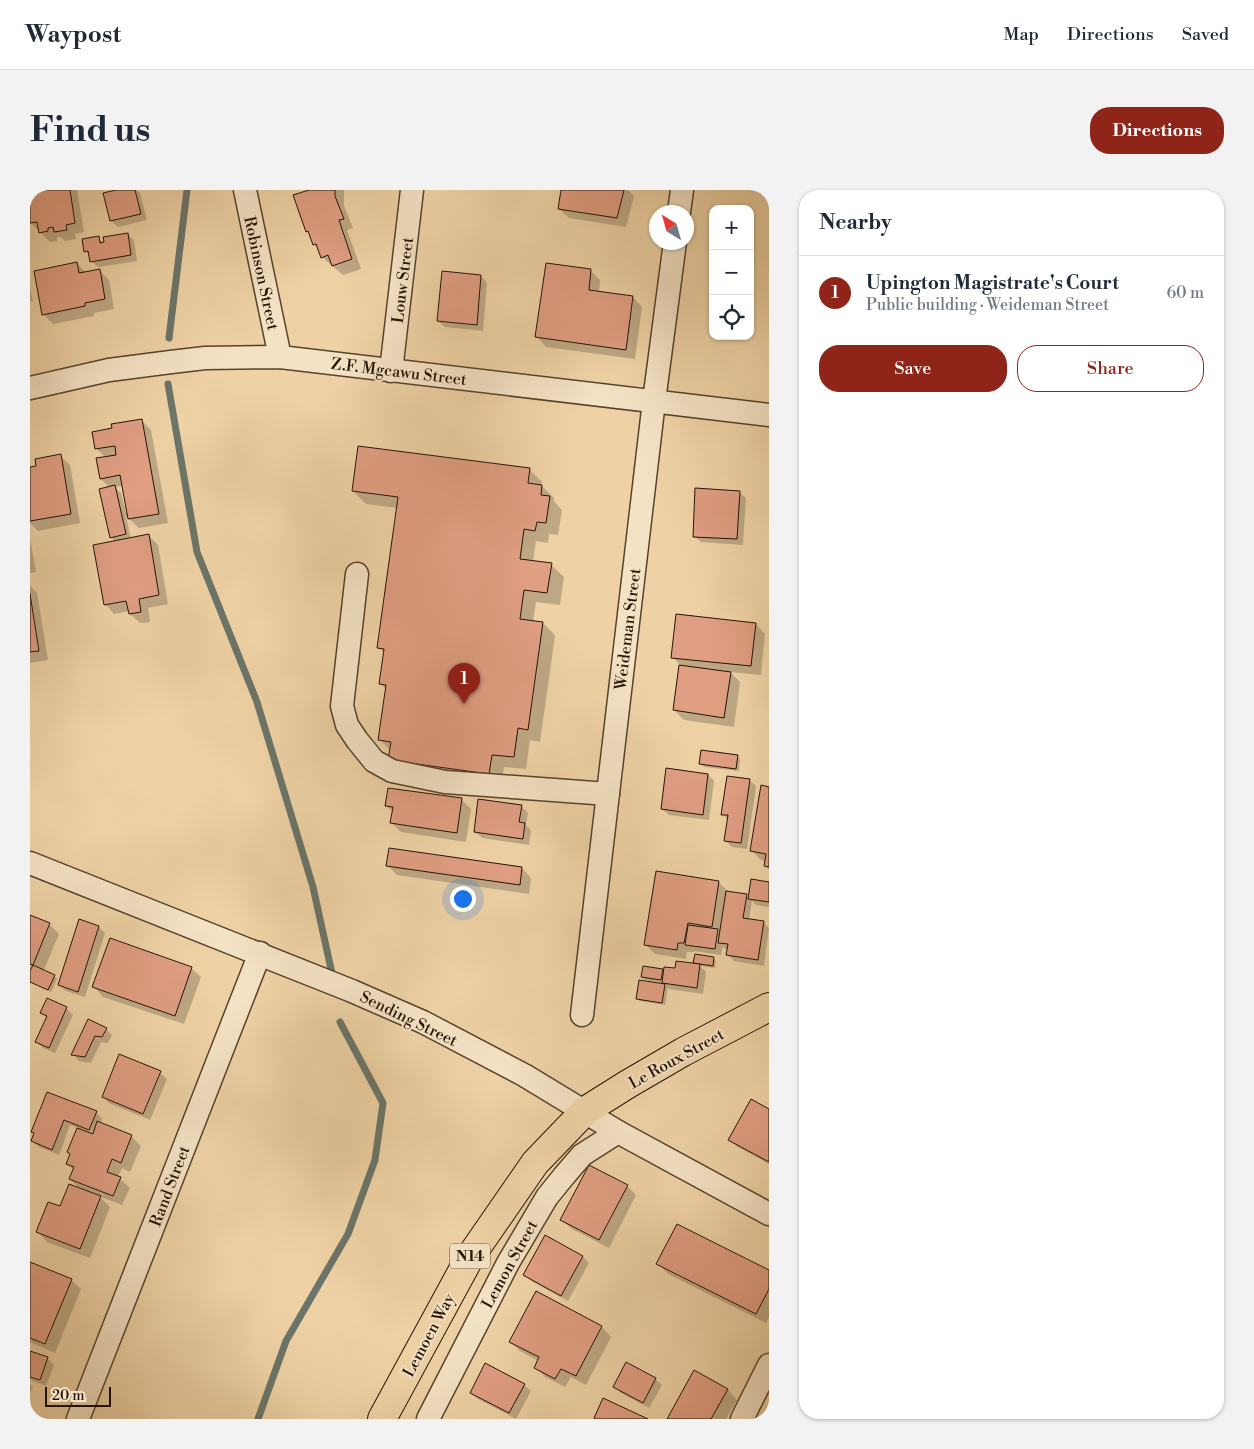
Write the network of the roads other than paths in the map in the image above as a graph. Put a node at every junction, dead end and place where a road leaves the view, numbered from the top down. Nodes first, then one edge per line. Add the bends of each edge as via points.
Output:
1 (245, 190) edge
2 (412, 190) edge
3 (682, 190) edge
4 (680, 205) edge
5 (674, 250) edge
6 (280, 357) junction
7 (391, 371) junction
8 (30, 388) edge
9 (654, 401) junction
10 (769, 416) edge
11 (357, 574) dead end
12 (608, 794) junction
13 (30, 863) edge
14 (260, 953) junction
15 (769, 1007) edge
16 (582, 1015) dead end
17 (585, 1111) junction
18 (618, 1132) junction
19 (769, 1214) edge
20 (769, 1365) edge
21 (78, 1419) edge
22 (382, 1419) edge
23 (428, 1419) edge
24 (742, 1419) edge

1 - 6 street, Robinson Street
2 - 7 street, Louw Street
3 - 4 street
5 - 9 street, Weideman Street
6 - 7 street, Z.F. Mgcawu Street
6 - 8 street, Z.F. Mgcawu Street via 171,362 109,370
7 - 9 street, Z.F. Mgcawu Street
9 - 10 street, Z.F. Mgcawu Street
9 - 12 street, Weideman Street
11 - 12 street via 342,706 347,725 374,760 392,771 444,782
12 - 16 street, Weideman Street
13 - 14 street, Sending Street
14 - 17 street, Sending Street via 423,1022
14 - 21 street, Rand Street
15 - 17 highway, Le Roux Street / N14
17 - 18 street, Sending Street
17 - 22 highway, Lemoen Way / N14 via 535,1162 470,1257
18 - 19 street, Sending Street
18 - 23 street, Lemon Street via 582,1155 547,1198 508,1263
20 - 24 street

